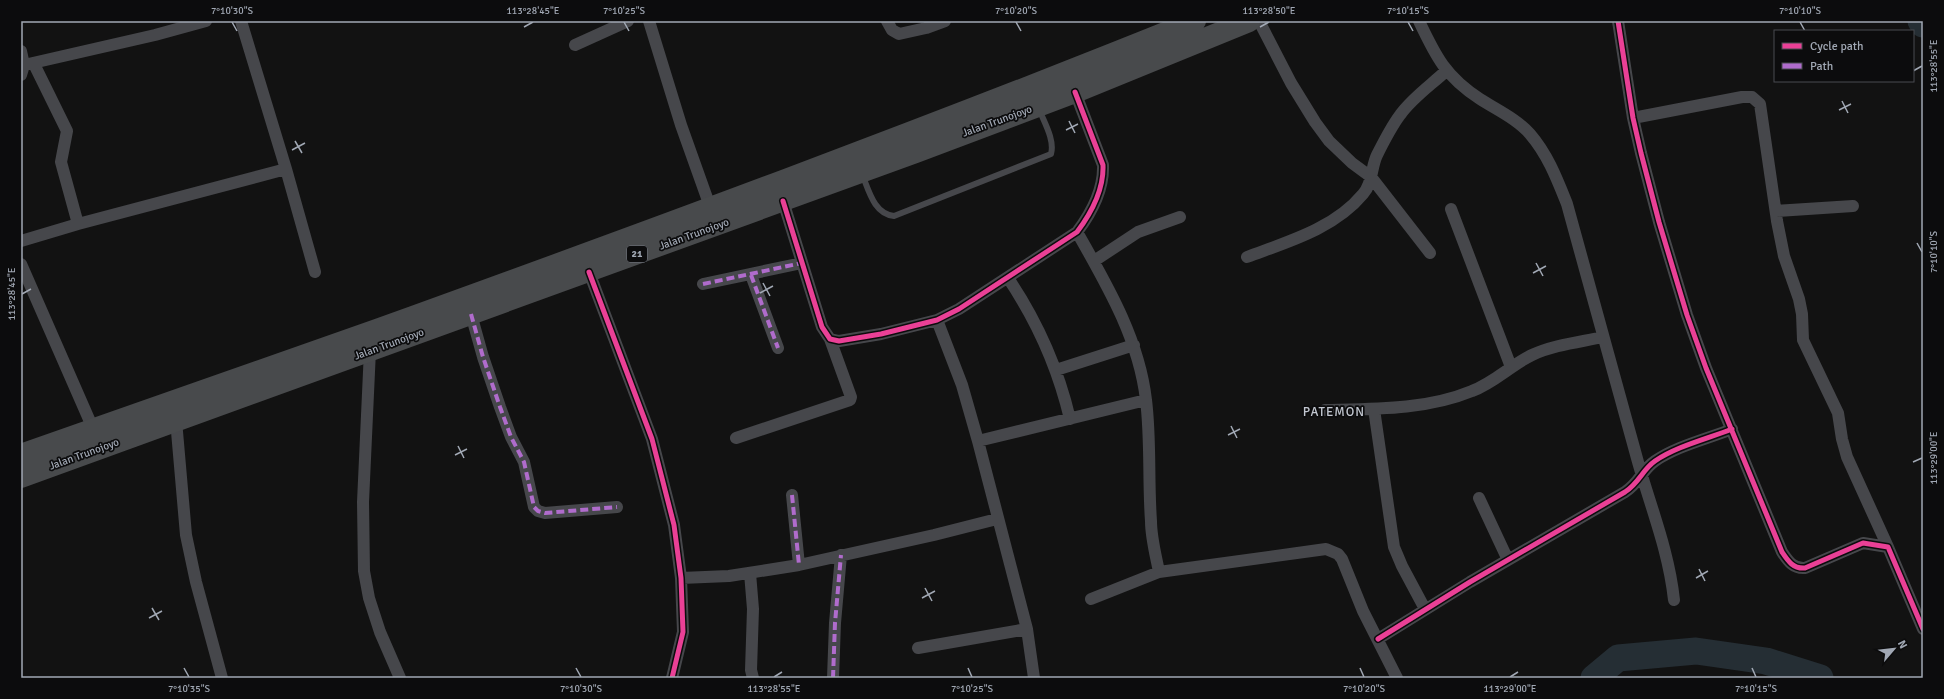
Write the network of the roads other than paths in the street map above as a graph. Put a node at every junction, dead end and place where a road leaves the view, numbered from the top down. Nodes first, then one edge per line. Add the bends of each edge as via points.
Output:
1 (206, 21) edge
2 (241, 21) edge
3 (628, 21) edge
4 (649, 21) edge
5 (887, 21) edge
6 (945, 21) edge
7 (1195, 21) edge
8 (1249, 21) edge
9 (1259, 21) edge
10 (1419, 21) edge
11 (1618, 21) edge
12 (575, 45) dead end
13 (21, 51) edge
14 (26, 68) edge
15 (1446, 71) junction
16 (1075, 92) junction
17 (1034, 96) junction
18 (1633, 118) junction
19 (857, 163) junction
20 (286, 169) junction
21 (1371, 177) junction
22 (783, 201) junction
23 (1853, 206) dead end
24 (1451, 209) dead end
25 (1776, 211) junction
26 (714, 216) junction
27 (1180, 218) dead end
28 (78, 224) junction
29 (1078, 232) junction
30 (21, 241) edge
31 (1430, 253) dead end
32 (1247, 257) dead end
33 (1094, 261) junction
34 (802, 263) junction
35 (22, 270) edge
36 (315, 272) dead end
37 (589, 272) junction
38 (751, 275) junction
39 (1008, 278) junction
40 (703, 284) dead end
41 (471, 314) junction
42 (937, 320) junction
43 (1603, 337) junction
44 (830, 338) junction
45 (1134, 345) junction
46 (778, 348) dead end
47 (370, 350) junction
48 (1511, 367) junction
49 (1056, 370) junction
50 (1146, 400) junction
51 (1374, 409) junction
52 (1325, 410) dead end
53 (1070, 419) junction
54 (176, 420) junction
55 (1732, 429) junction
56 (736, 438) dead end
57 (97, 439) junction
58 (978, 440) junction
59 (21, 455) edge
60 (1642, 474) junction
61 (21, 477) edge
62 (792, 495) dead end
63 (1479, 498) dead end
64 (617, 507) dead end
65 (997, 519) junction
66 (1888, 546) junction
67 (841, 555) junction
68 (1508, 560) junction
69 (799, 564) junction
70 (1159, 572) junction
71 (750, 574) junction
72 (681, 578) junction
73 (1091, 599) dead end
74 (1674, 600) dead end
75 (1425, 609) junction
76 (1027, 629) junction
77 (1923, 629) edge
78 (1378, 639) junction
79 (918, 648) dead end
80 (222, 678) edge
81 (400, 678) edge
82 (672, 678) edge
83 (753, 678) edge
84 (833, 678) edge
85 (1034, 678) edge
86 (1397, 678) edge

1 - 14 street
2 - 20 street
3 - 12 street
4 - 26 street via 681,125
5 - 6 street via 892,30 899,34
7 - 17 highway, Jalan Trunojoyo / 21
8 - 16 highway, Jalan Trunojoyo / 21
9 - 21 street via 1291,84 1315,122 1352,163
10 - 15 street
11 - 18 street
13 - 14 street
14 - 28 street via 67,131 61,162
15 - 21 street via 1401,114 1377,156
15 - 43 street via 1479,99 1511,118 1529,133 1551,164 1567,204
16 - 17 highway, Jalan Trunojoyo / 21
16 - 29 street via 1103,165 1103,177 1088,217
17 - 19 highway, Jalan Trunojoyo / 21
17 - 19 lane via 1051,140 1051,154 894,216 885,215 880,211
18 - 25 street via 1742,97 1756,99 1762,114
18 - 55 street via 1659,222 1687,315
19 - 22 highway, Jalan Trunojoyo / 21
19 - 26 highway, Jalan Trunojoyo / 21
20 - 28 street
20 - 36 street
21 - 31 street
21 - 32 street via 1363,194 1329,223
22 - 26 highway, Jalan Trunojoyo / 21
22 - 34 street
23 - 25 street
24 - 48 street
25 - 66 street via 1784,256 1799,299 1803,340 1838,413 1847,457
26 - 37 highway, Jalan Trunojoyo / 21
26 - 57 highway, Jalan Trunojoyo / 21 via 374,330
27 - 33 street via 1138,232
28 - 30 street
29 - 33 street
29 - 39 street
33 - 45 street
34 - 38 street
34 - 44 street via 822,328
35 - 57 street
37 - 41 highway, Jalan Trunojoyo / 21
37 - 72 street via 652,439 674,525
38 - 40 street
38 - 46 street
39 - 42 street
39 - 49 street via 1035,323
41 - 47 highway, Jalan Trunojoyo / 21
41 - 64 street via 500,407 524,462 534,506 545,513
42 - 44 street via 881,334 839,341
42 - 58 street via 962,385
43 - 48 street via 1540,352
43 - 60 street
44 - 56 street via 850,400
45 - 49 street
45 - 50 street
47 - 54 highway, Jalan Trunojoyo / 21
47 - 81 street via 363,502 364,571 369,598 380,632
48 - 51 street via 1472,392 1421,405
49 - 53 street
50 - 53 street
50 - 70 street via 1150,442 1151,523
51 - 52 street
51 - 75 street via 1394,547
53 - 58 street
54 - 57 highway, Jalan Trunojoyo / 21
54 - 80 street via 186,535
55 - 60 street via 1667,455 1654,462
55 - 66 street via 1769,523 1782,552 1792,565 1805,568 1863,543
57 - 59 highway, Jalan Trunojoyo / 21
57 - 61 highway, Jalan Trunojoyo / 21
58 - 65 street
60 - 68 street via 1639,481 1625,492
60 - 74 street via 1665,550
62 - 69 street
63 - 68 street
65 - 67 street via 934,536
65 - 76 street
66 - 77 street
67 - 69 street
67 - 84 street
68 - 75 street
69 - 71 street
70 - 73 street
70 - 78 street via 1326,548 1338,554 1348,570 1363,611
71 - 72 street
71 - 83 street
72 - 82 street via 682,632
75 - 78 street
76 - 79 street
76 - 85 street
78 - 86 street

